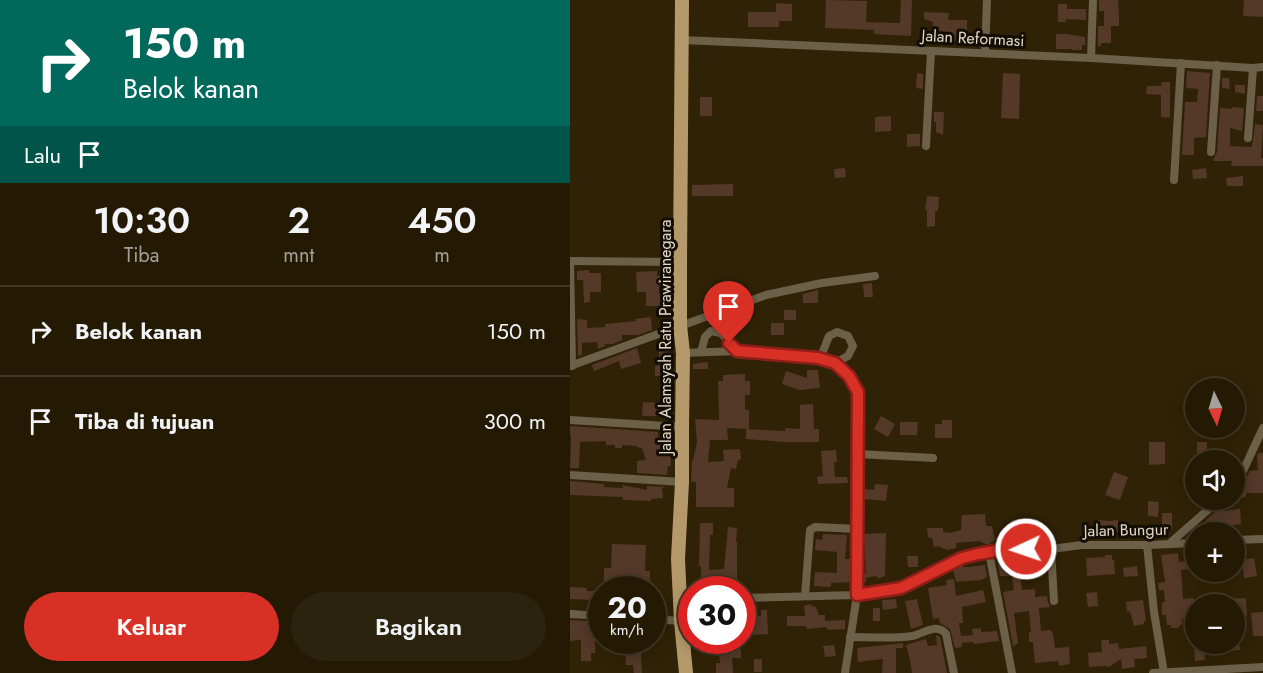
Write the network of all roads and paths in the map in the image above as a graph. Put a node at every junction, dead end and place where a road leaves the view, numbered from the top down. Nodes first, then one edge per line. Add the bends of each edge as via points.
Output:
1 (682, 0) edge
2 (987, 0) edge
3 (1094, 0) edge
4 (682, 40) junction
5 (931, 51) junction
6 (985, 53) junction
7 (1091, 58) junction
8 (1182, 63) junction
9 (1217, 65) junction
10 (1263, 67) edge
11 (1253, 68) junction
12 (1248, 138) dead end
13 (926, 146) dead end
14 (1211, 152) dead end
15 (1174, 180) dead end
16 (570, 261) edge
17 (680, 262) junction
18 (875, 276) dead end
19 (680, 325) junction
20 (737, 351) junction
21 (683, 352) junction
22 (701, 352) junction
23 (818, 358) junction
24 (835, 363) junction
25 (571, 366) edge
26 (570, 420) edge
27 (682, 427) junction
28 (1263, 428) edge
29 (858, 454) junction
30 (933, 458) dead end
31 (1245, 467) edge
32 (570, 475) edge
33 (682, 482) junction
34 (1208, 510) edge
35 (858, 529) junction
36 (1263, 539) edge
37 (1245, 540) edge
38 (1185, 543) edge
39 (1169, 544) junction
40 (1147, 545) junction
41 (1051, 549) junction
42 (989, 552) junction
43 (681, 576) edge
44 (857, 595) junction
45 (805, 596) junction
46 (756, 598) edge
47 (1054, 601) dead end
48 (570, 614) edge
49 (588, 615) edge
50 (850, 638) junction
51 (684, 654) edge
52 (1263, 667) edge
53 (686, 673) edge
54 (845, 673) edge
55 (954, 673) edge
56 (1012, 673) edge
57 (1153, 673) edge
58 (1164, 673) edge

1 - 4 main road, Jalan Alamsyah Ratu Prawiranegara
2 - 6 street
3 - 7 street
4 - 5 street, Jalan Reformasi
4 - 17 main road, Jalan Alamsyah Ratu Prawiranegara
5 - 6 street, Jalan Reformasi
5 - 13 street
6 - 7 street, Jalan Reformasi
7 - 8 street, Jalan Reformasi
8 - 9 street, Jalan Reformasi
8 - 15 street
9 - 11 street, Jalan Reformasi
9 - 14 street
10 - 11 street, Jalan Reformasi
11 - 12 street
16 - 17 street
16 - 25 street
17 - 19 main road, Jalan Alamsyah Ratu Prawiranegara
18 - 19 street via 766,295
19 - 21 main road, Jalan Alamsyah Ratu Prawiranegara
19 - 25 street
20 - 22 street
20 - 22 street via 721,333 711,331
20 - 23 street
21 - 22 street
21 - 27 main road, Jalan Alamsyah Ratu Prawiranegara
23 - 24 street
23 - 24 street via 829,336 837,332 848,336 853,346 848,357
24 - 29 street via 858,392
26 - 27 street
27 - 33 main road, Jalan Alamsyah Ratu Prawiranegara
28 - 31 street
29 - 30 street
29 - 35 street
32 - 33 street
33 - 43 main road, Jalan Alamsyah Ratu Prawiranegara via 678,559
34 - 39 street
35 - 44 street
35 - 45 street via 810,530
36 - 37 street
38 - 39 street, Jalan Bungur
39 - 40 street, Jalan Bungur
40 - 41 street, Jalan Bungur
40 - 58 street
41 - 42 street, Jalan Bungur
41 - 47 street
42 - 44 street, Jalan Bungur via 962,558 901,588
42 - 56 street
44 - 45 street, Jalan Bungur
44 - 50 street
45 - 46 street, Jalan Bungur
48 - 49 street
50 - 54 street
50 - 55 street via 912,636 944,630
51 - 53 main road, Jalan Alamsyah Ratu Prawiranegara
52 - 58 street
57 - 58 street

